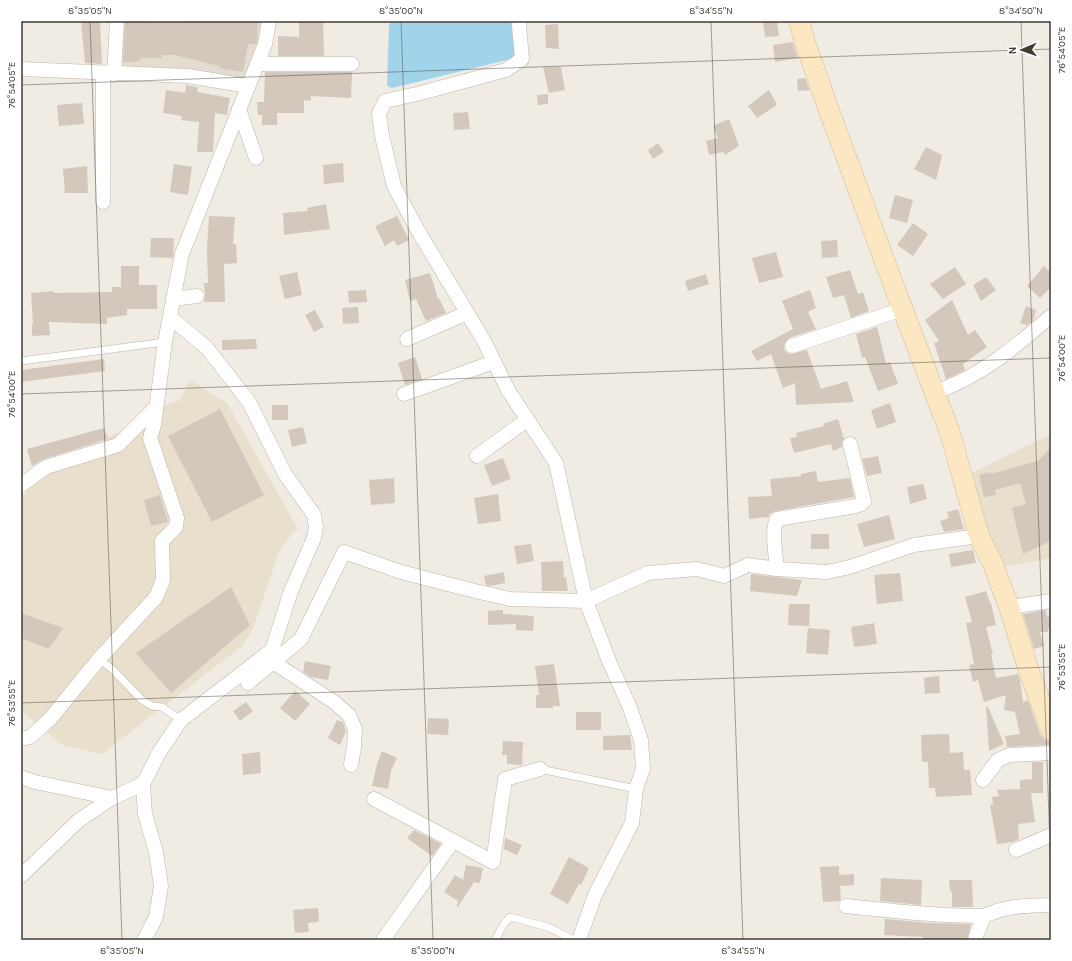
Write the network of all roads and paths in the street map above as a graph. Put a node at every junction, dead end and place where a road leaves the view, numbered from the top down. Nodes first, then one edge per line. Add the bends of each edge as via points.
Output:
1 (116, 21) edge
2 (269, 21) edge
3 (520, 21) edge
4 (799, 21) edge
5 (257, 64) junction
6 (352, 64) dead end
7 (21, 70) edge
8 (108, 73) junction
9 (248, 86) junction
10 (239, 109) junction
11 (256, 158) dead end
12 (103, 202) dead end
13 (196, 296) dead end
14 (173, 299) junction
15 (903, 309) junction
16 (467, 313) junction
17 (1051, 316) edge
18 (170, 318) junction
19 (407, 339) dead end
20 (165, 342) junction
21 (792, 346) dead end
22 (21, 361) edge
23 (494, 362) junction
24 (935, 392) junction
25 (404, 394) dead end
26 (156, 407) junction
27 (528, 420) junction
28 (850, 444) dead end
29 (477, 456) dead end
30 (21, 485) edge
31 (979, 536) junction
32 (777, 569) junction
33 (586, 601) junction
34 (1051, 601) edge
35 (1009, 607) junction
36 (99, 659) junction
37 (273, 662) junction
38 (248, 683) dead end
39 (181, 720) junction
40 (1051, 730) edge
41 (21, 738) edge
42 (1051, 753) edge
43 (351, 764) dead end
44 (540, 769) joint
45 (21, 777) edge
46 (983, 780) dead end
47 (143, 784) junction
48 (636, 789) junction
49 (112, 798) junction
50 (374, 799) dead end
51 (1051, 835) edge
52 (453, 841) junction
53 (1016, 850) dead end
54 (23, 870) edge
55 (1051, 905) edge
56 (846, 906) dead end
57 (984, 916) junction
58 (144, 940) edge
59 (383, 940) edge
60 (495, 940) edge
61 (574, 940) edge
62 (579, 940) edge
63 (975, 940) edge

1 - 8 street
2 - 5 street via 265,44
3 - 16 street via 522,59 506,70 385,101 379,114 394,186
4 - 15 main road via 827,105
5 - 6 street
5 - 9 street
7 - 8 street
8 - 9 street via 188,76
8 - 12 street
9 - 10 street
10 - 11 street
10 - 14 street via 182,254
13 - 14 street
14 - 18 street
15 - 21 street
15 - 24 main road
16 - 19 street
16 - 23 street
17 - 24 street via 992,364 953,386
18 - 20 street
18 - 39 street via 207,348 249,402 285,474 314,515 316,527 272,650
20 - 22 lane
20 - 26 street
23 - 25 street
23 - 27 street via 508,390
24 - 31 main road via 950,433
26 - 30 street via 118,445 46,467
26 - 36 street via 150,438 177,518 176,527 162,541 163,580 156,598
27 - 29 street
27 - 33 street via 556,463
28 - 32 street via 864,501 856,506 777,519
31 - 32 street via 914,545 828,572
31 - 35 main road
32 - 33 street via 748,565 724,576 697,569 648,573
33 - 37 street via 510,599 401,572 344,552 301,639
33 - 48 street via 641,740 643,769
34 - 35 street
35 - 40 main road via 1029,672
36 - 39 lane via 142,700 152,706 162,707
36 - 41 street via 50,719 30,737
37 - 38 street
37 - 43 street via 334,702 349,715 355,729
39 - 47 street via 160,751
42 - 46 street via 1009,755 998,760
44 - 48 lane
44 - 52 street via 505,779 493,862
45 - 49 street
47 - 49 street
47 - 58 street via 145,814 156,852 161,886 156,917
48 - 62 street via 632,823 595,895
49 - 54 street via 78,820
50 - 52 street
51 - 53 street
52 - 59 street
55 - 57 street via 1010,907
56 - 57 street via 933,915
57 - 63 street
60 - 61 lane via 510,917 548,927

